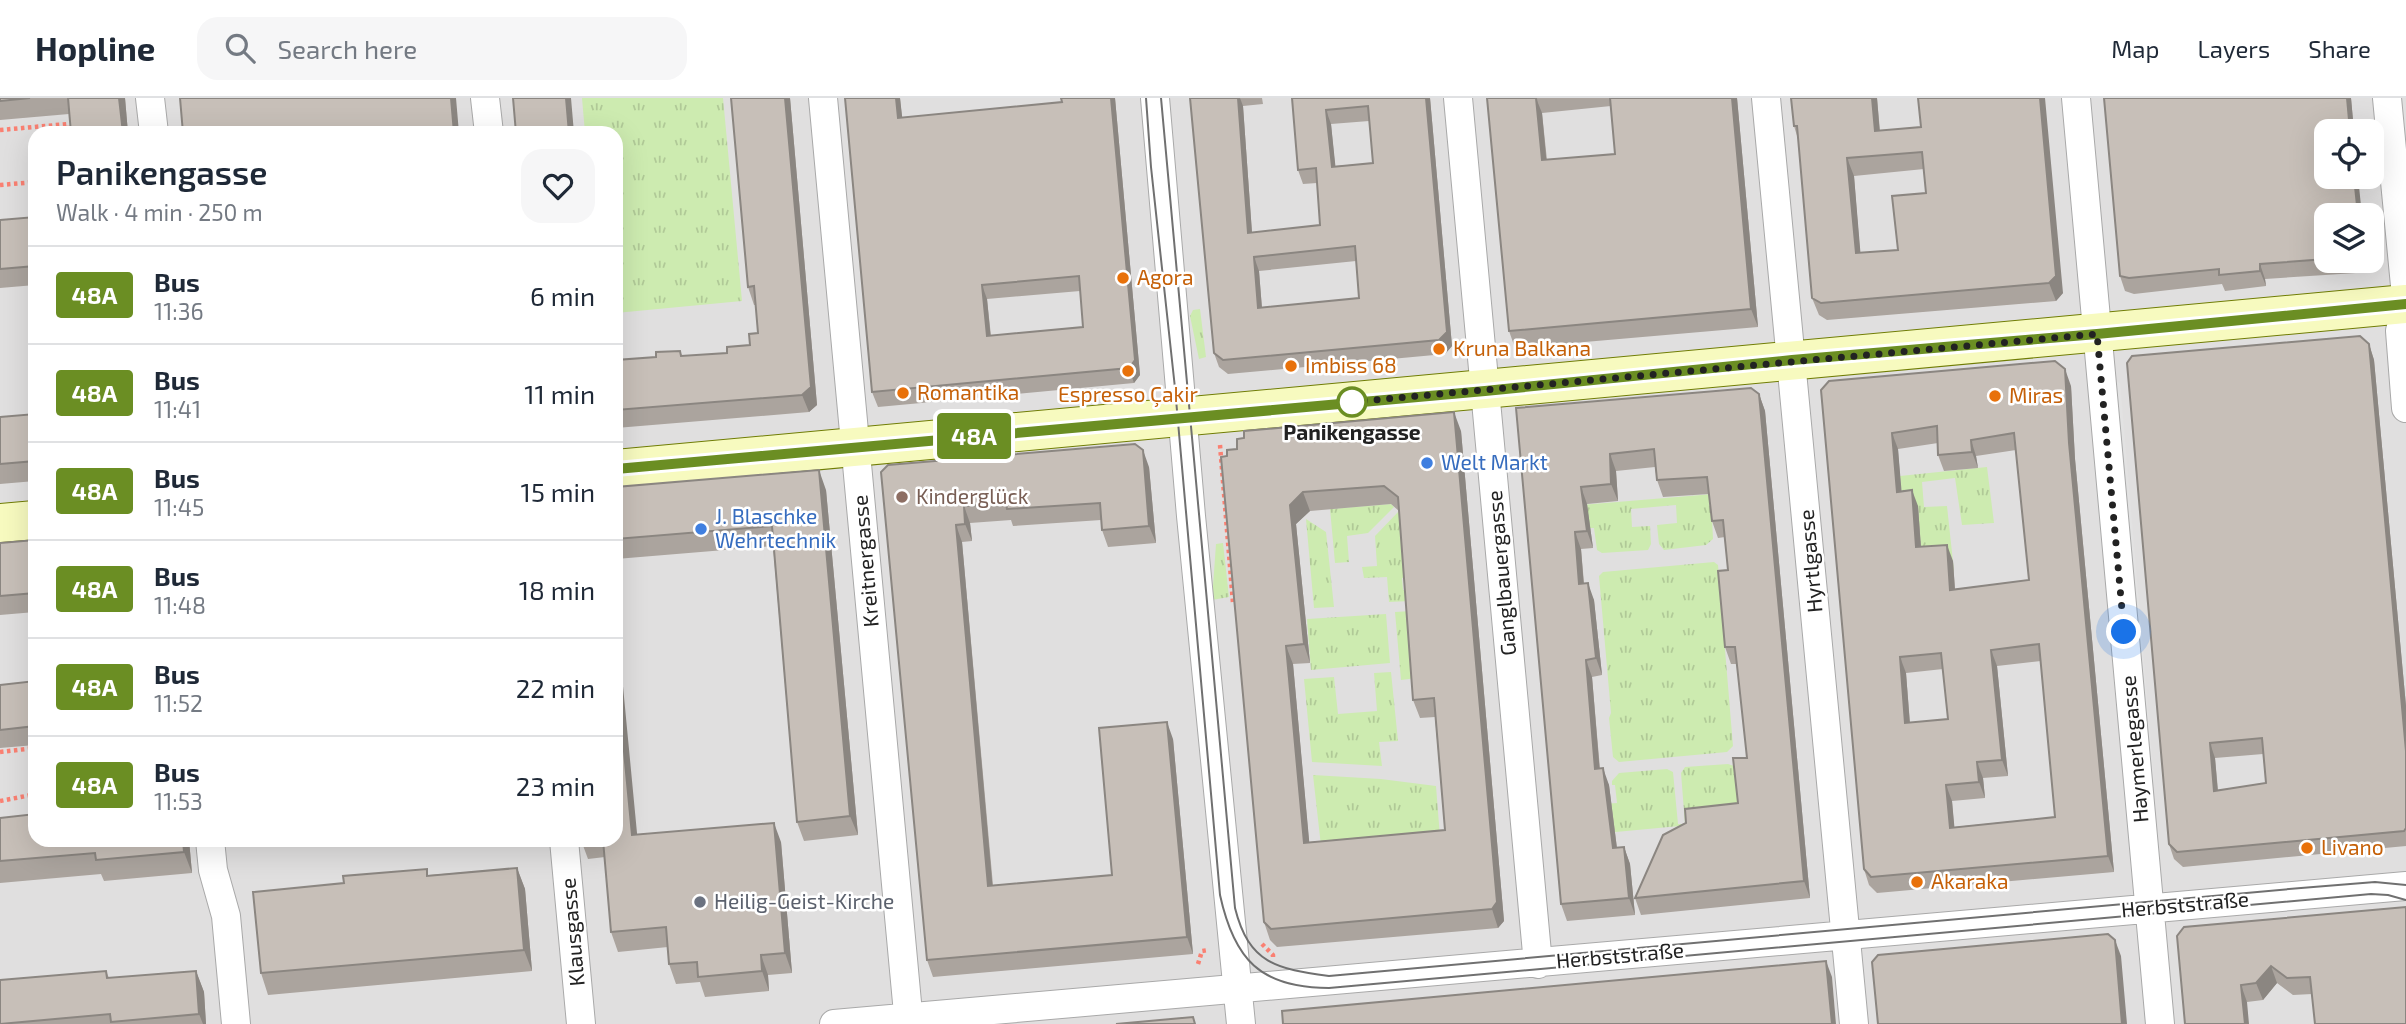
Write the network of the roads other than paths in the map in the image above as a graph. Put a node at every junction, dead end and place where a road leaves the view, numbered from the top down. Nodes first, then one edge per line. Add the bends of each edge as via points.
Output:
1 (150, 98) edge
2 (485, 98) edge
3 (824, 98) edge
4 (1154, 98) edge
5 (1458, 98) edge
6 (1766, 98) edge
7 (2076, 98) edge
8 (2387, 98) edge
9 (153, 126) edge
10 (488, 126) edge
11 (2406, 296) edge
12 (2406, 306) edge
13 (2097, 334) junction
14 (1792, 360) junction
15 (1485, 391) junction
16 (2405, 393) edge
17 (1184, 418) junction
18 (856, 446) junction
19 (623, 468) edge
20 (28, 521) edge
21 (0, 523) edge
22 (211, 847) edge
23 (565, 847) edge
24 (2406, 886) edge
25 (2149, 908) junction
26 (1845, 934) junction
27 (1538, 964) junction
28 (1238, 988) junction
29 (909, 1021) edge
30 (236, 1024) edge
31 (581, 1024) edge
32 (834, 1024) edge
33 (1241, 1024) edge
34 (1854, 1024) edge
35 (2160, 1024) edge

1 - 9 street
2 - 10 street
3 - 18 street, Kreitnergasse
4 - 17 street
5 - 15 street, Ganglbauergasse
6 - 14 street, Hyrtlgasse
7 - 13 street, Haymerlegasse
8 - 11 street
12 - 13 main road
12 - 16 street via 2400,331
13 - 14 main road
13 - 25 street, Haymerlegasse
14 - 15 main road
14 - 26 street, Hyrtlgasse
15 - 17 main road
15 - 27 street, Ganglbauergasse
17 - 18 main road
17 - 28 street
18 - 19 main road
18 - 29 street, Kreitnergasse
20 - 21 main road
22 - 30 street via 226,916
23 - 31 street, Klausgasse
24 - 25 street, Herbststraße
25 - 26 street, Herbststraße
25 - 35 street, Haymerlegasse
26 - 27 street, Herbststraße
26 - 34 street, Hyrtlgasse
27 - 28 street, Herbststraße
28 - 29 street, Herbststraße
28 - 33 street
29 - 32 street, Herbststraße

